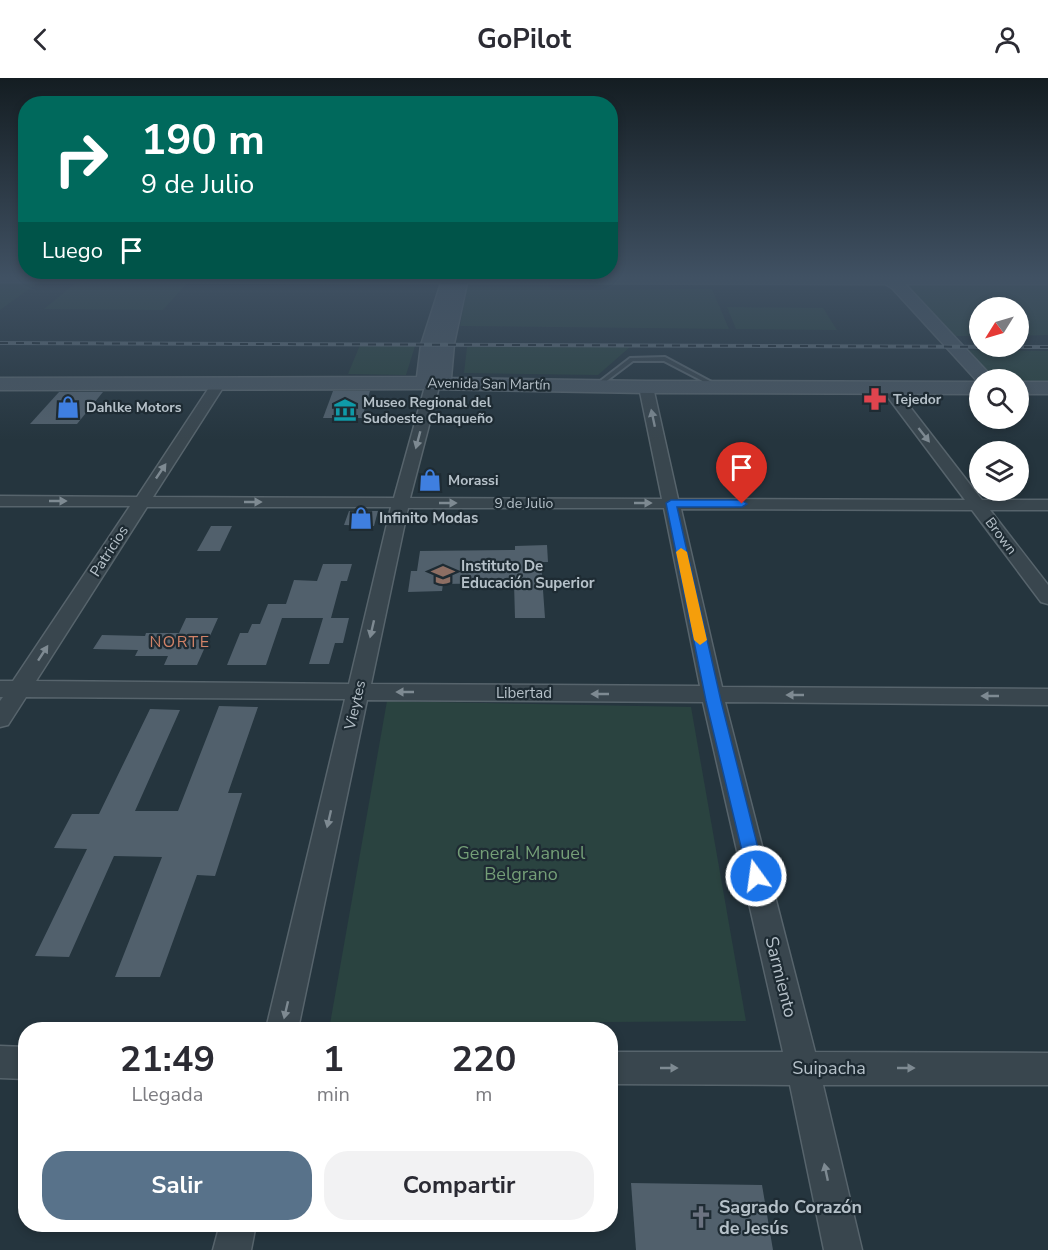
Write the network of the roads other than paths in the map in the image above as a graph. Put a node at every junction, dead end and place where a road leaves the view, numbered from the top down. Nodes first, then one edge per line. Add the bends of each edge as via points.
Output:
1 (447, 331) edge
2 (928, 331) edge
3 (969, 373) edge
4 (219, 383) junction
5 (433, 383) junction
6 (598, 385) junction
7 (969, 385) edge
8 (3, 386) edge
9 (646, 387) junction
10 (718, 387) junction
11 (888, 388) junction
12 (1029, 388) edge
13 (1048, 388) edge
14 (0, 501) edge
15 (141, 501) junction
16 (401, 502) junction
17 (671, 503) junction
18 (978, 504) junction
19 (1048, 505) edge
20 (1048, 598) edge
21 (10, 689) edge
22 (358, 692) junction
23 (712, 694) junction
24 (1048, 697) edge
25 (0, 719) edge
26 (284, 1022) edge
27 (0, 1062) edge
28 (18, 1063) edge
29 (618, 1068) edge
30 (803, 1068) junction
31 (1048, 1069) edge
32 (236, 1232) edge
33 (232, 1250) edge
34 (843, 1250) edge

1 - 5 main road via 442,379
2 - 3 main road
4 - 5 main road, Avenida San Martín
4 - 8 main road, Avenida San Martín
15 -> 4 street, Patricios
5 - 6 main road, Avenida San Martín
5 -> 16 street, Vieytes
6 - 9 main road, Avenida San Martín
6 - 10 lane via 632,359 665,359
7 - 11 main road, Avenida San Martín
9 - 10 main road, Avenida San Martín
17 -> 9 street, Sarmiento
10 - 11 main road, Avenida San Martín
11 -> 18 street, Brown
12 - 13 main road
14 -> 15 street, 9 de Julio
15 -> 16 street, 9 de Julio
21 -> 15 street, Patricios
16 -> 17 street, 9 de Julio
16 -> 22 street, Vieytes
17 - 18 street, 9 de Julio
17 - 23 street, Sarmiento
18 - 19 street, 9 de Julio
18 - 20 street, Brown
21 - 22 street, Libertad
21 - 25 street, Patricios
23 -> 22 street, Libertad
22 -> 26 street, Vieytes
24 -> 23 street, Libertad
23 - 30 street, Sarmiento
27 - 28 street
29 -> 30 street, Suipacha
30 -> 31 street, Suipacha
34 -> 30 street, Sarmiento
32 - 33 street

